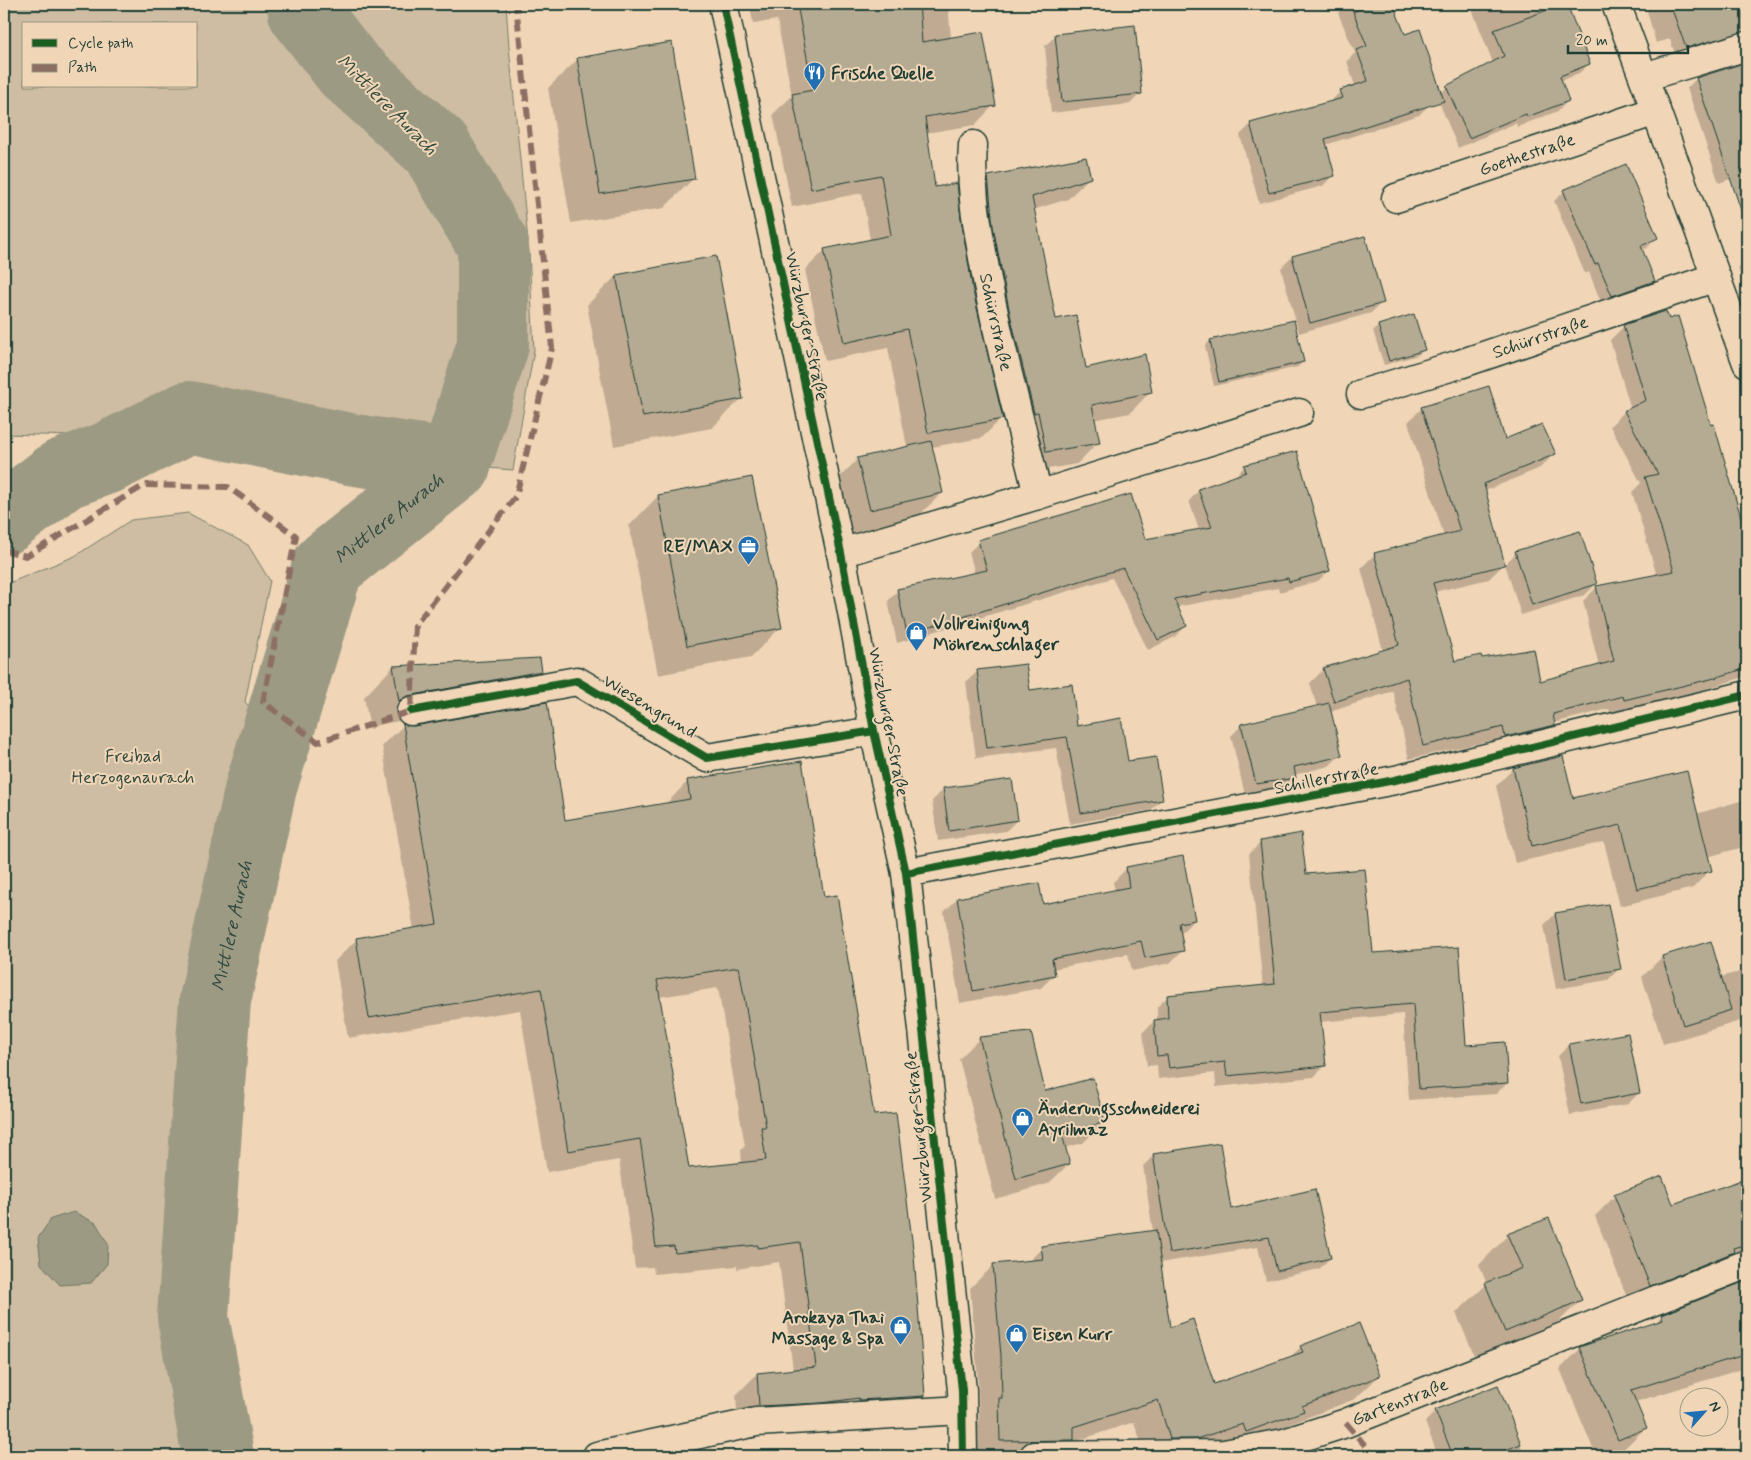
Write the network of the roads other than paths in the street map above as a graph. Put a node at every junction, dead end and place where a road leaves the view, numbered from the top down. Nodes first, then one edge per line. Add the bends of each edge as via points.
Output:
1 (723, 4) edge
2 (1616, 4) edge
3 (1747, 46) edge
4 (1644, 77) junction
5 (1656, 111) junction
6 (973, 145) dead end
7 (1396, 198) dead end
8 (1716, 277) junction
9 (1747, 361) edge
10 (1361, 394) dead end
11 (1298, 414) dead end
12 (1038, 495) junction
13 (841, 553) junction
14 (1747, 695) edge
15 (411, 711) dead end
16 (874, 731) junction
17 (906, 873) junction
18 (1747, 1264) edge
19 (962, 1410) junction
20 (597, 1456) edge
21 (963, 1456) edge
22 (1034, 1456) edge

1 - 13 street, Würzburger Straße
2 - 4 street
3 - 4 street
4 - 5 street
5 - 7 street, Goethestraße
5 - 8 street
6 - 12 street, Schürrstraße via 972,195 988,283
8 - 9 street
8 - 10 street, Schürrstraße
11 - 12 street
12 - 13 street
13 - 16 street, Würzburger Straße
14 - 17 street, Schillerstraße via 1395,780
15 - 16 street, Wiesengrund via 577,681 707,758
16 - 17 street, Würzburger Straße
17 - 19 street, Würzburger Straße
18 - 22 street, Gartenstraße via 1346,1423 1284,1443 1224,1454
19 - 20 street via 756,1422
19 - 21 street, Würzburger Straße

